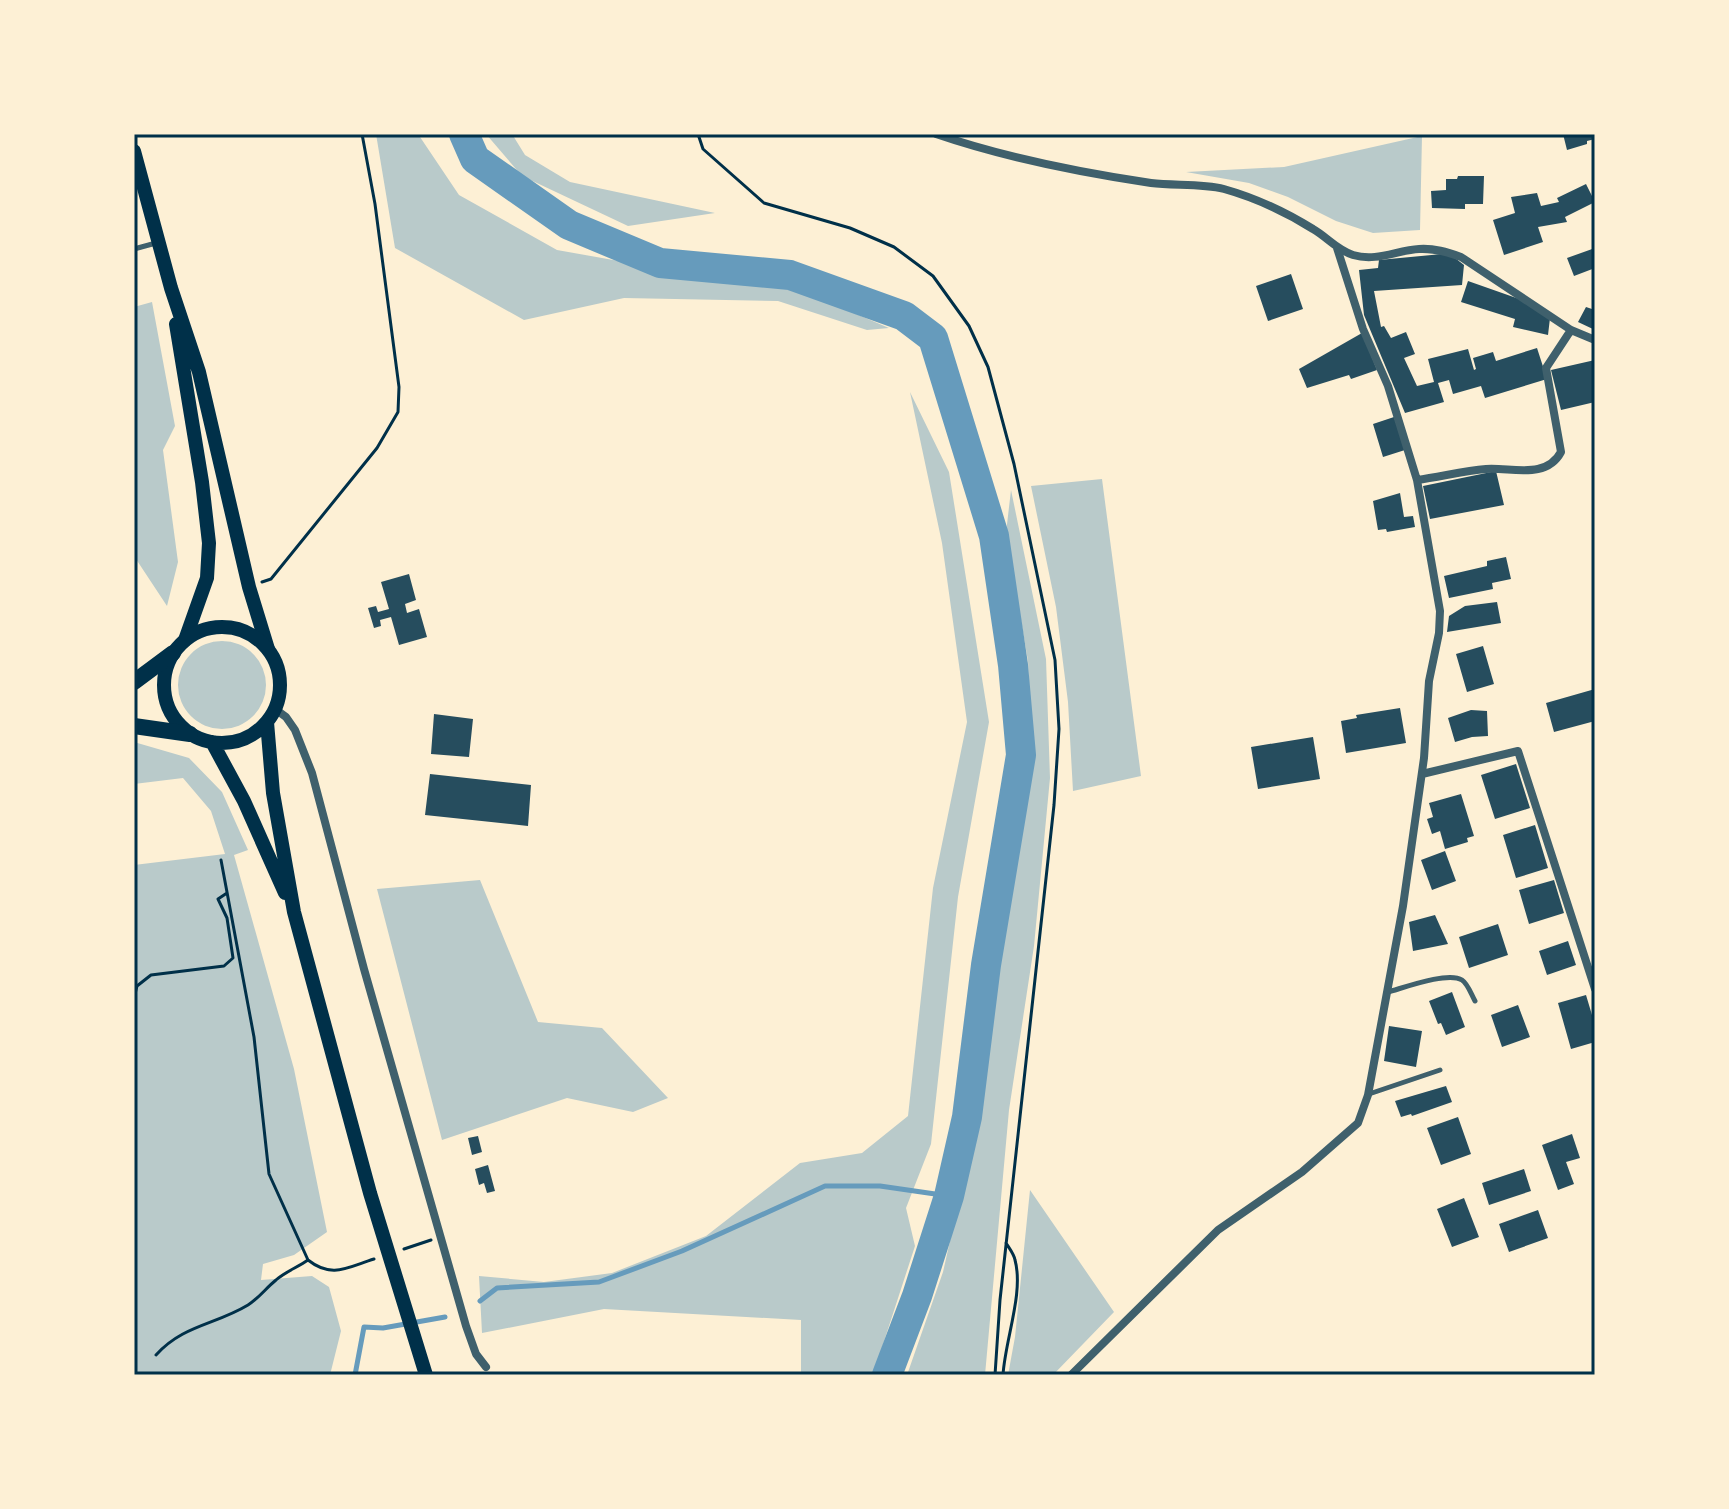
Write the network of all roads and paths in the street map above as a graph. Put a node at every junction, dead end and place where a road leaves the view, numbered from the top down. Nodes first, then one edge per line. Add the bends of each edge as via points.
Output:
1 (362, 134) edge
2 (698, 134) edge
3 (936, 134) edge
4 (134, 151) edge
5 (159, 242) junction
6 (1337, 248) junction
7 (134, 249) edge
8 (171, 288) junction
9 (1571, 330) junction
10 (1595, 340) edge
11 (1417, 480) junction
12 (249, 587) junction
13 (179, 647) junction
14 (268, 649) junction
15 (134, 682) edge
16 (275, 709) junction
17 (267, 722) junction
18 (134, 726) edge
19 (190, 734) junction
20 (212, 742) junction
21 (1422, 774) junction
22 (221, 860) dead end
23 (227, 893) junction
24 (294, 912) junction
25 (1595, 989) edge
26 (1387, 992) junction
27 (134, 998) edge
28 (1475, 1001) dead end
29 (1440, 1070) dead end
30 (1368, 1095) junction
31 (442, 1236) junction
32 (1006, 1243) junction
33 (399, 1251) dead end
34 (386, 1255) dead end
35 (308, 1260) junction
36 (156, 1355) dead end
37 (486, 1367) dead end
38 (426, 1375) edge
39 (995, 1375) edge
40 (1003, 1375) edge
41 (1071, 1375) edge

1 - 12 path via 395,356 398,412 377,448 271,579
2 - 32 path via 703,149 764,203 894,247 933,276 969,326 988,367 1055,660 1059,729
3 - 6 street via 1067,170 1221,188 1280,208
4 - 5 main road
5 - 7 lane
5 - 8 main road
6 - 9 street via 1356,256 1387,257 1417,249 1461,257
6 - 11 street
8 - 12 main road via 199,372
8 - 13 main road via 209,543 207,578
9 - 10 street
9 - 11 street via 1546,368 1561,452 1553,464
11 - 21 street via 1440,611
12 - 14 main road
13 - 14 main road via 215,627 248,633
13 - 15 highway
13 - 19 main road via 166,669 163,688 176,722
14 - 16 main road via 279,674
16 - 17 main road
16 - 31 street via 295,730 312,773
17 - 20 main road via 242,740
17 - 24 main road via 273,793
18 - 19 highway
19 - 20 main road
20 - 24 main road
21 - 25 street via 1518,751
21 - 26 street
22 - 23 path
23 - 27 path via 218,899 227,918 233,958 224,966 151,975 137,986
23 - 35 path via 254,1037 269,1174
24 - 38 main road
26 - 28 lane via 1455,977 1464,981
26 - 30 street
29 - 30 lane
30 - 41 street via 1358,1123 1302,1172 1218,1230
31 - 33 path
31 - 37 street via 466,1326
32 - 39 path
32 - 40 path via 1015,1259 1017,1288
34 - 35 path via 332,1272
35 - 36 path via 245,1307 187,1330

